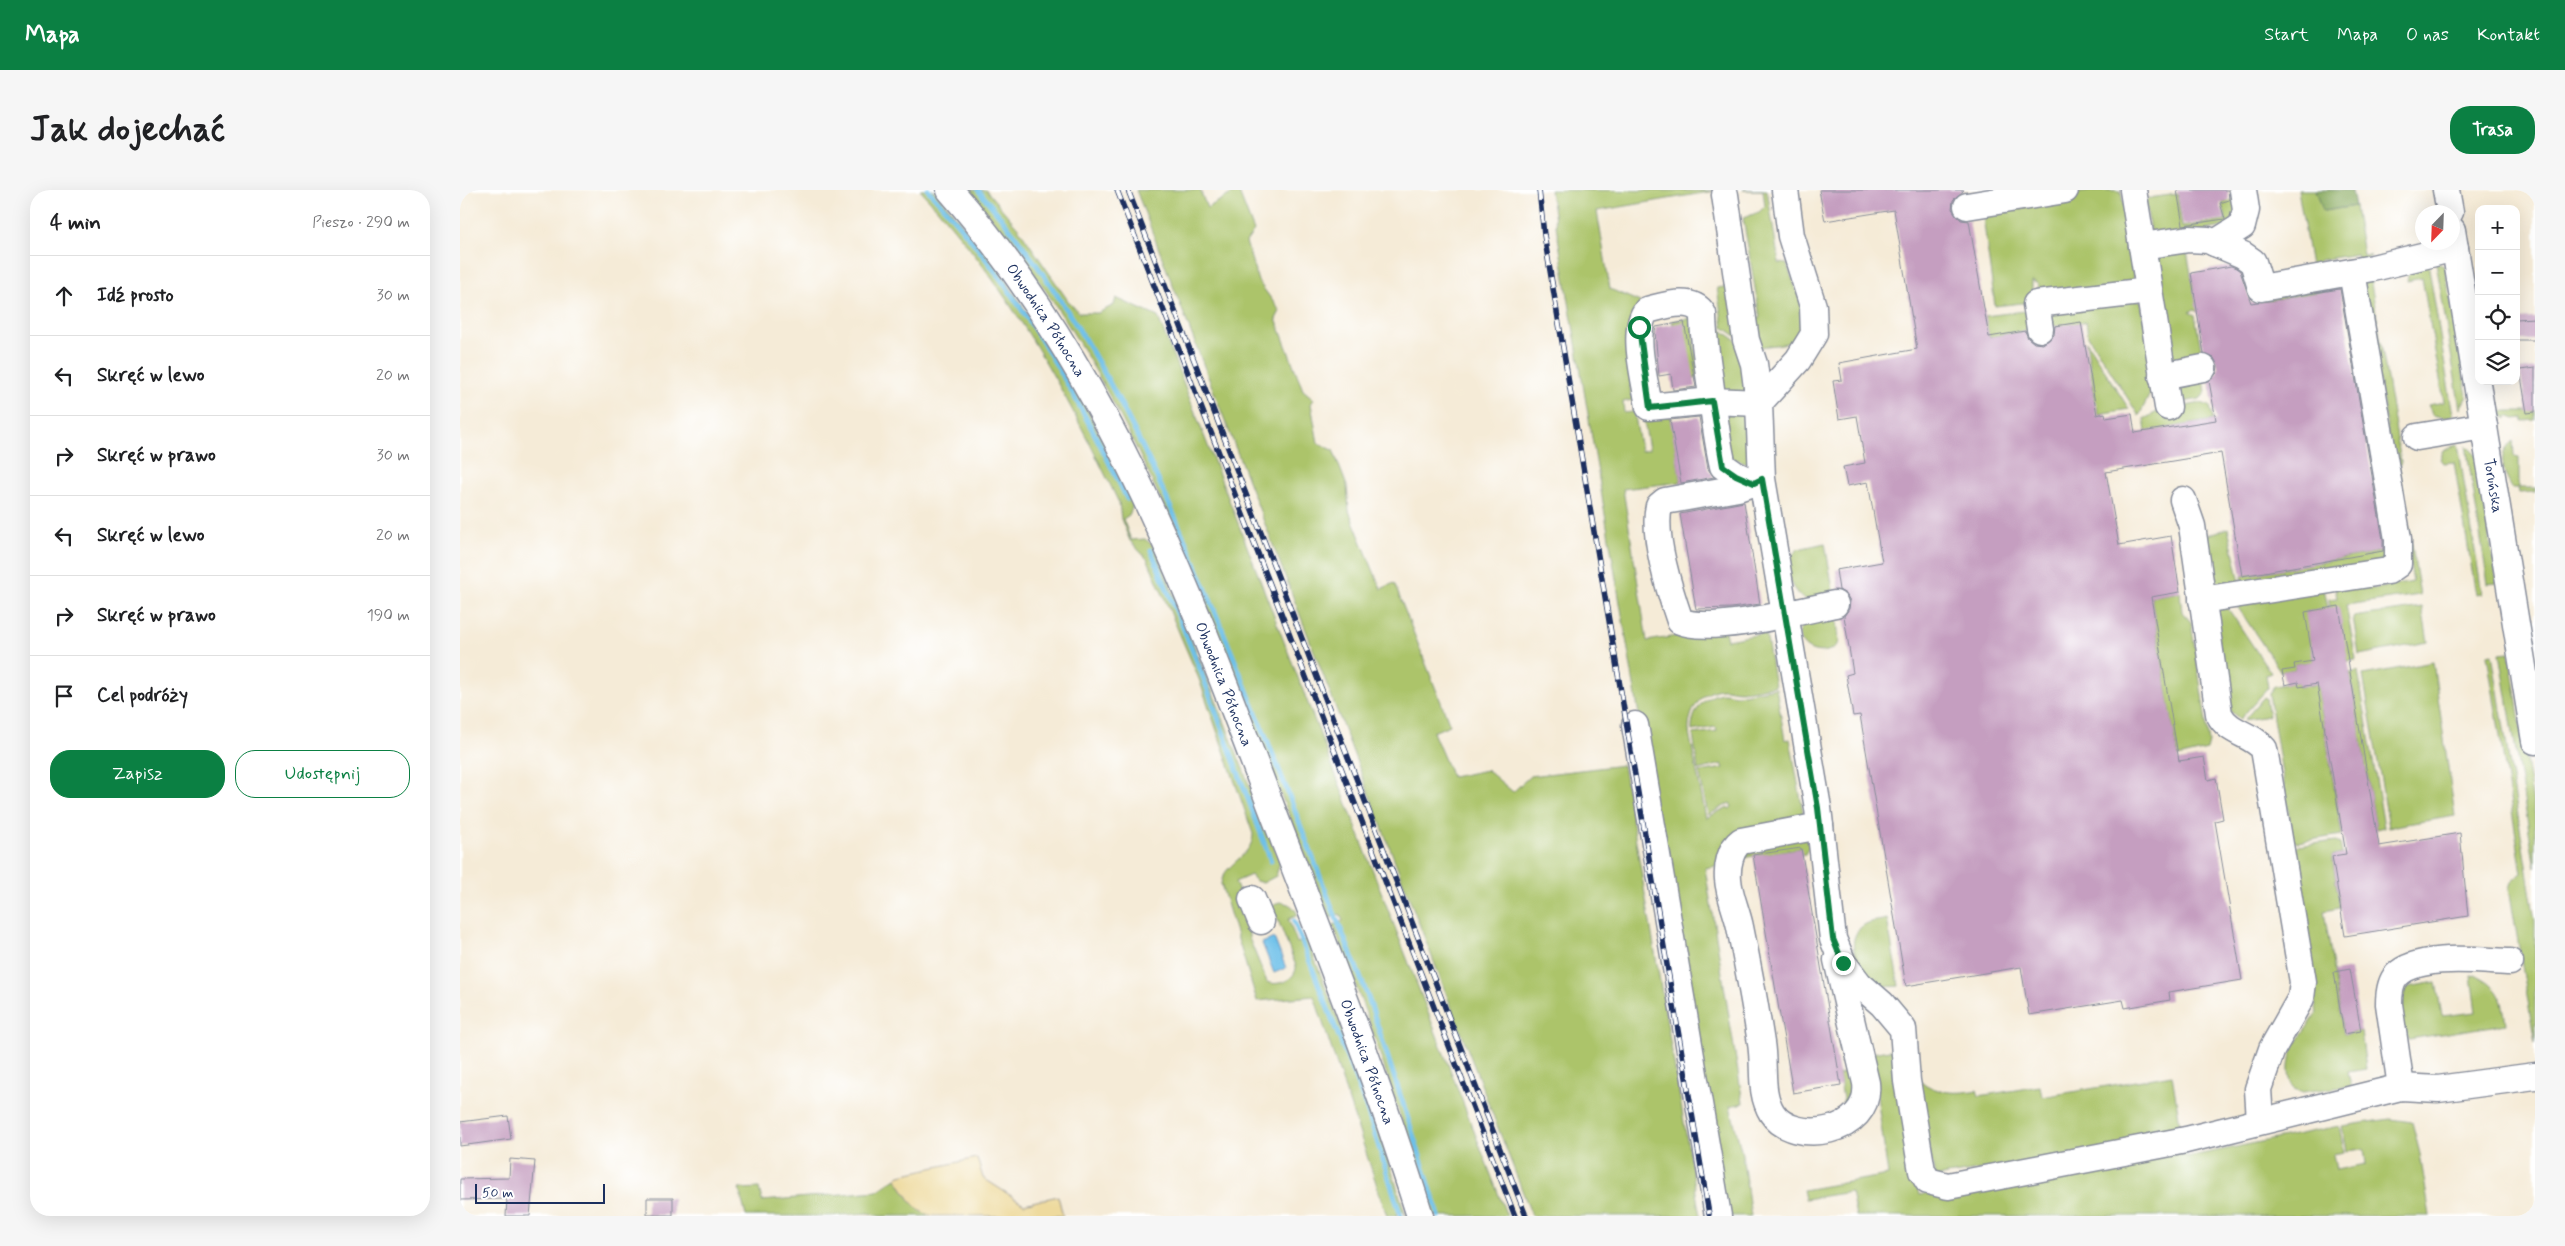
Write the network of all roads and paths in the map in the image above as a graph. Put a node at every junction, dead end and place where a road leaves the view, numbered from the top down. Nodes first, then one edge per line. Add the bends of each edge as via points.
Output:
1 (950, 190) edge
2 (1785, 190) edge
3 (2065, 190) edge
4 (2133, 190) edge
5 (2243, 190) edge
6 (2446, 190) edge
7 (1726, 195) dead end
8 (2449, 205) edge
9 (1967, 206) dead end
10 (2215, 243) junction
11 (2142, 246) junction
12 (2431, 250) edge
13 (2456, 250) edge
14 (2352, 272) junction
15 (2149, 291) junction
16 (2040, 329) dead end
17 (2203, 368) dead end
18 (2162, 376) junction
19 (1759, 403) junction
20 (2168, 407) dead end
21 (2484, 426) junction
22 (2417, 437) dead end
23 (1758, 481) junction
24 (2183, 500) dead end
25 (2202, 600) junction
26 (1835, 604) dead end
27 (1786, 613) junction
28 (2529, 673) edge
29 (1635, 725) dead end
30 (2535, 741) edge
31 (1820, 826) junction
32 (1833, 939) junction
33 (2510, 962) dead end
34 (2535, 1076) edge
35 (2401, 1087) junction
36 (2260, 1121) junction
37 (1420, 1216) edge
38 (1718, 1216) edge

1 - 37 street, Obwodnica Północna via 1007,258 1066,346 1112,429 1162,534 1222,677 1361,1039
2 - 19 street via 1792,236 1813,306 1814,334 1798,360
3 - 9 street
4 - 11 street
5 - 10 street via 2246,210 2242,226
6 - 8 street
7 - 19 street via 1746,340 1754,364
10 - 11 street via 2189,239
10 - 14 street via 2253,262 2261,288
11 - 15 street
12 - 14 street via 2394,268
13 - 21 street, Toruńska
14 - 25 street via 2398,539 2398,564 2388,571
15 - 16 street via 2036,304
15 - 18 street
17 - 18 street
18 - 20 street
19 - 23 street
19 - 23 street via 1712,401 1723,466 1736,475
21 - 22 street
21 - 28 street, Toruńska
23 - 27 street
23 - 27 street via 1665,501 1659,506 1659,533 1668,582 1680,620 1689,625
24 - 25 street via 2192,526
25 - 36 street via 2219,714 2233,730 2256,740 2264,749 2302,982 2301,998 2272,1049 2258,1089
26 - 27 street
27 - 31 street
28 - 30 street, Toruńska
29 - 38 street
31 - 32 street
31 - 32 street via 1741,842 1736,845 1728,865 1728,880 1738,916 1763,1053 1762,1083 1766,1100 1785,1127 1800,1131 1840,1127 1851,1121 1866,1100 1866,1083
32 - 36 street via 1848,970 1903,1029 1914,1135 1924,1177 1933,1184 1948,1186 2060,1165 2186,1140
33 - 35 street via 2419,963 2397,975 2389,1004
34 - 35 street via 2438,1089
35 - 36 street

